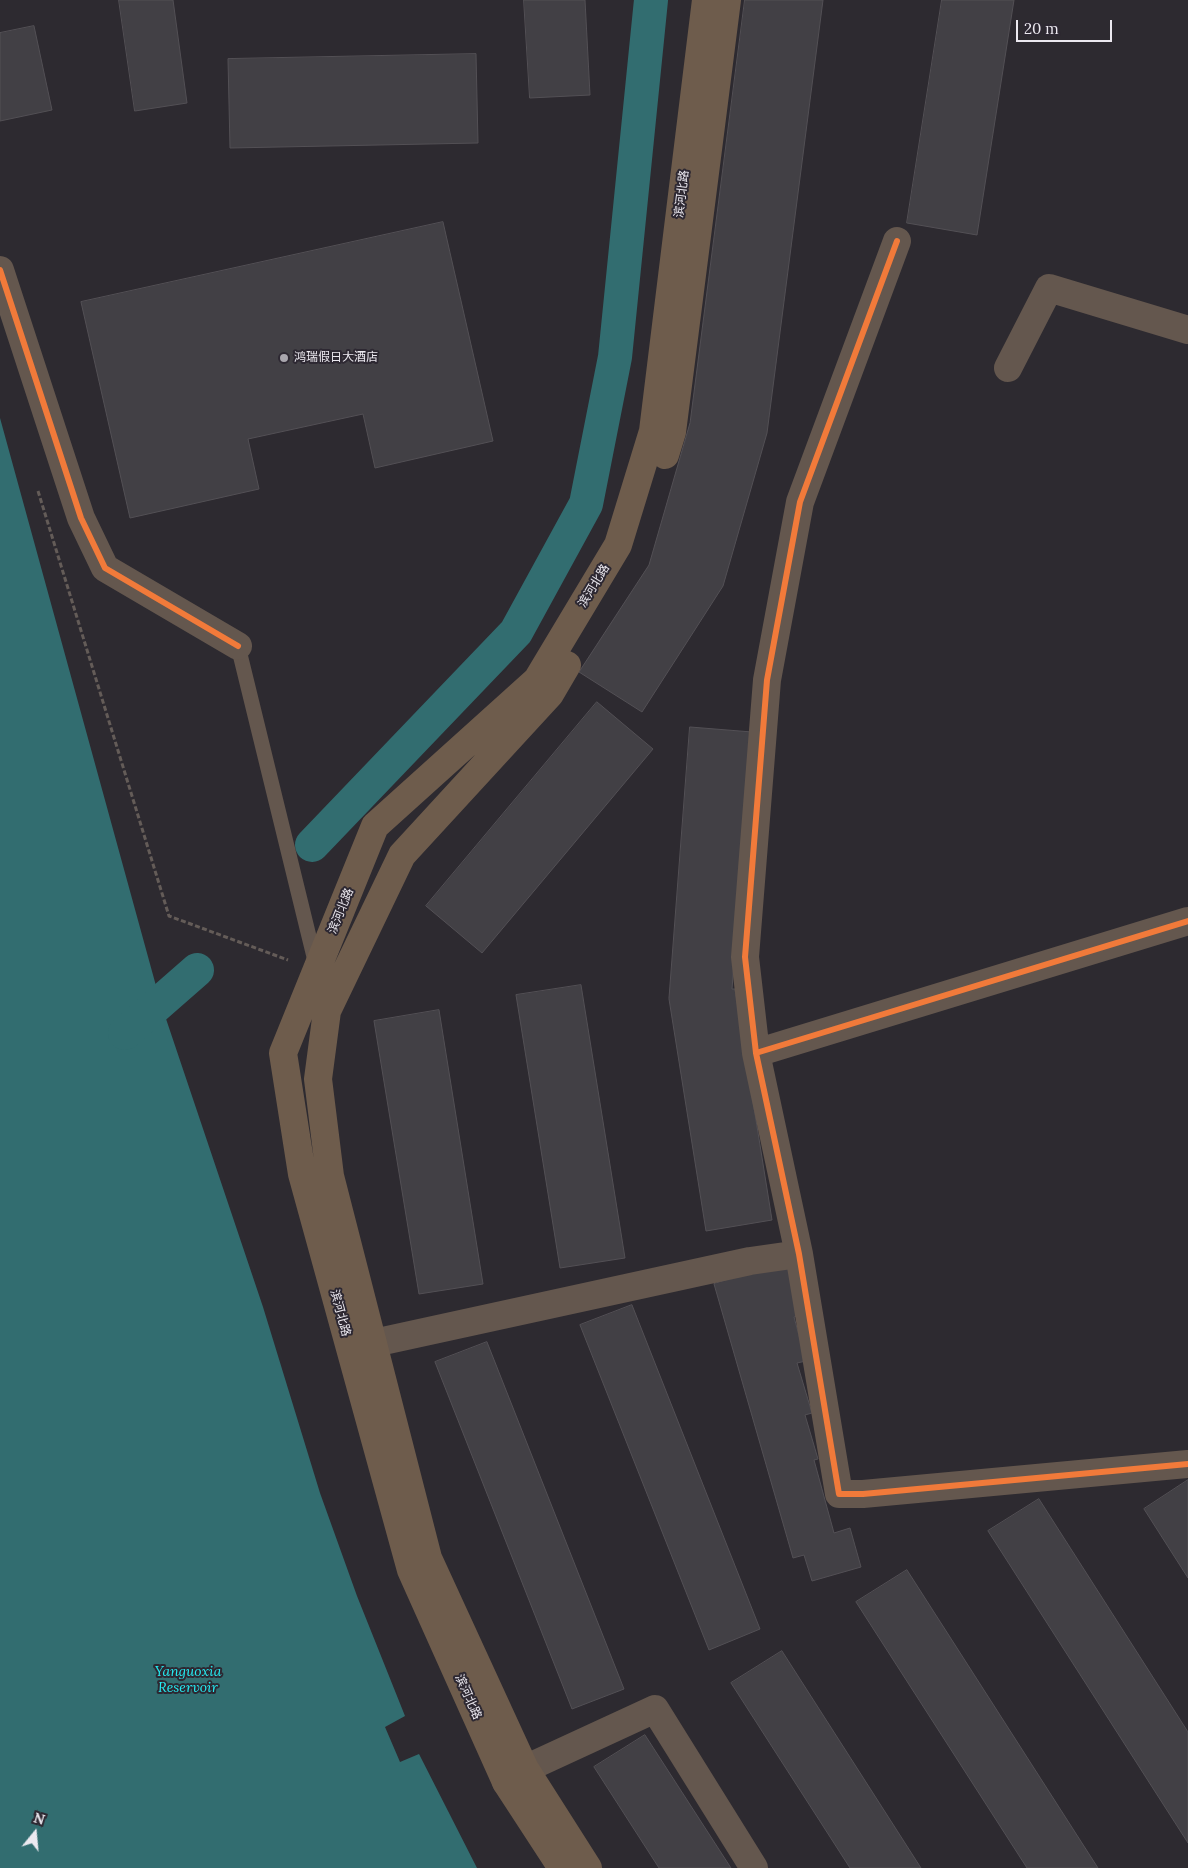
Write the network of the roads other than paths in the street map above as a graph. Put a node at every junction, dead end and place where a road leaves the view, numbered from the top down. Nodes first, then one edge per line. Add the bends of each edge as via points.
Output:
1 (706, 0) edge
2 (728, 0) edge
3 (897, 241) dead end
4 (0, 270) edge
5 (1188, 330) edge
6 (1008, 368) dead end
7 (238, 646) joint
8 (1188, 921) edge
9 (317, 971) junction
10 (327, 1011) junction
11 (756, 1053) junction
12 (799, 1254) junction
13 (361, 1345) junction
14 (1188, 1464) edge
15 (516, 1776) junction
16 (562, 1868) edge
17 (588, 1868) edge
18 (754, 1868) edge

1 - 9 main road, 滨河北路 via 653,430 618,545 537,680 375,826
2 - 10 main road, 滨河北路 via 672,432 633,553 550,694 402,855
3 - 11 street via 800,502 767,680 745,957
4 - 7 street via 81,518 105,568
5 - 6 street via 1049,288
7 - 9 lane
8 - 11 street
9 - 10 lane
9 - 13 main road, 滨河北路 via 283,1053 302,1174
10 - 13 main road, 滨河北路 via 318,1079 330,1176
11 - 12 street
12 - 13 street
12 - 14 street via 839,1494
13 - 15 main road, 滨河北路 via 412,1570
15 - 16 main road, 滨河北路
15 - 17 main road, 滨河北路
15 - 18 street via 655,1709

